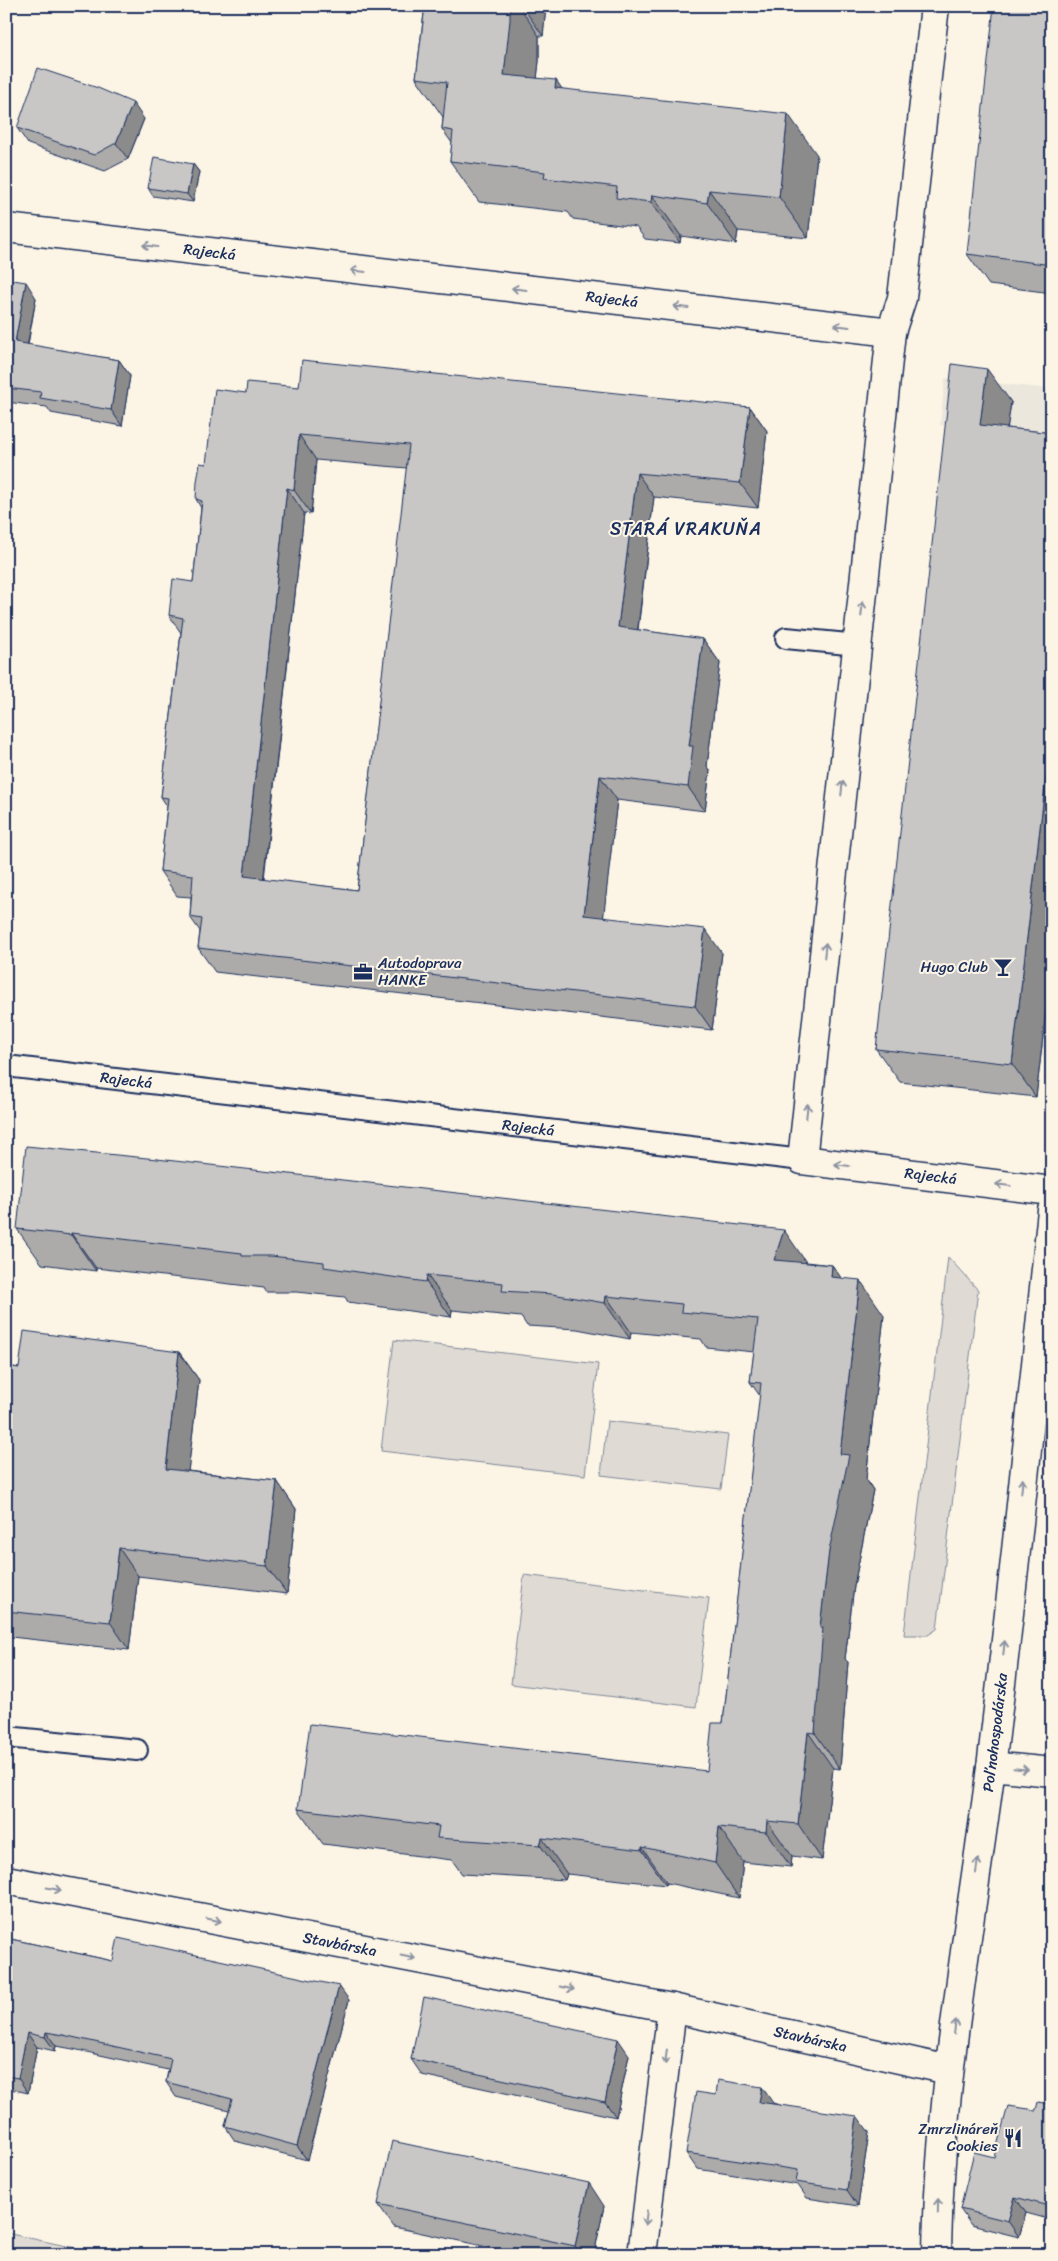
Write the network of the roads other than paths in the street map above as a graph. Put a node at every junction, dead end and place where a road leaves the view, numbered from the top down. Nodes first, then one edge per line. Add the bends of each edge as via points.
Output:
1 (935, 6) edge
2 (6, 228) edge
3 (891, 332) junction
4 (786, 638) dead end
5 (858, 645) junction
6 (6, 1066) edge
7 (802, 1160) junction
8 (1052, 1191) edge
9 (1052, 1210) edge
10 (6, 1737) edge
11 (137, 1750) dead end
12 (991, 1766) junction
13 (1052, 1772) edge
14 (6, 1880) edge
15 (672, 2008) junction
16 (949, 2070) junction
17 (642, 2255) edge
18 (937, 2255) edge

1 - 3 street via 902,298
3 -> 2 street, Rajecká
5 -> 3 street
4 - 5 lane
7 -> 5 street
6 - 7 lane, Rajecká
8 -> 7 street, Rajecká
12 -> 9 street, Poľnohospodárska
10 - 11 lane
12 -> 13 street
16 -> 12 street, Poľnohospodárska
14 -> 15 street, Stavbárska
15 - 16 street, Stavbárska
15 -> 17 street
18 -> 16 street, Poľnohospodárska via 938,2187

